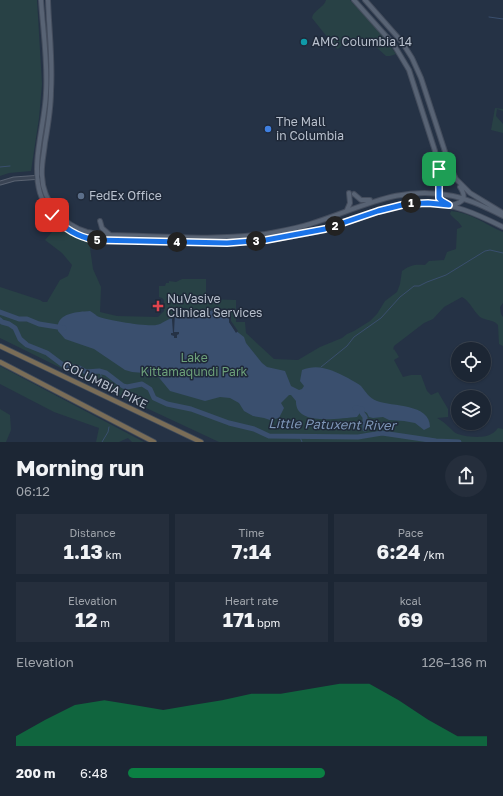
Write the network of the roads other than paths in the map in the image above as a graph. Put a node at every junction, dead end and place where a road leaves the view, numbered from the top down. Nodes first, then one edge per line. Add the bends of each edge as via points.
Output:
1 (41, 0) edge
2 (47, 0) edge
3 (354, 0) edge
4 (365, 0) edge
5 (42, 7) junction
6 (44, 38) junction
7 (49, 40) junction
8 (39, 177) junction
9 (456, 178) junction
10 (0, 183) edge
11 (439, 193) junction
12 (464, 199) junction
13 (374, 200) junction
14 (449, 205) junction
15 (347, 210) junction
16 (503, 214) edge
17 (100, 221) dead end
18 (503, 227) edge
19 (111, 235) junction
20 (0, 346) edge
21 (0, 362) edge
22 (154, 442) edge
23 (201, 442) edge

1 - 5 main road
2 - 7 main road
3 - 11 main road via 394,45 409,70 436,151
4 - 9 main road via 402,42 412,58 421,78 448,164
5 - 6 main road
5 - 7 main road via 45,32
6 - 7 main road
6 - 8 main road via 46,92 38,156
7 - 8 main road via 52,92
8 - 10 street
8 - 14 main road via 44,204 56,220 74,233 99,240 220,243 266,240 325,229 406,204
8 - 19 main road via 56,212 67,222 87,232
9 - 12 main road via 464,192
9 - 16 main road via 470,193
11 - 12 main road
11 - 13 main road via 404,194
11 - 14 main road via 440,199
12 - 14 main road
12 - 16 main road
13 - 15 main road
13 - 15 main road via 361,200 352,193
14 - 18 main road
15 - 19 main road via 301,227 257,235
17 - 19 main road via 104,230
20 - 23 highway, COLUMBIA PIKE
21 - 22 highway

